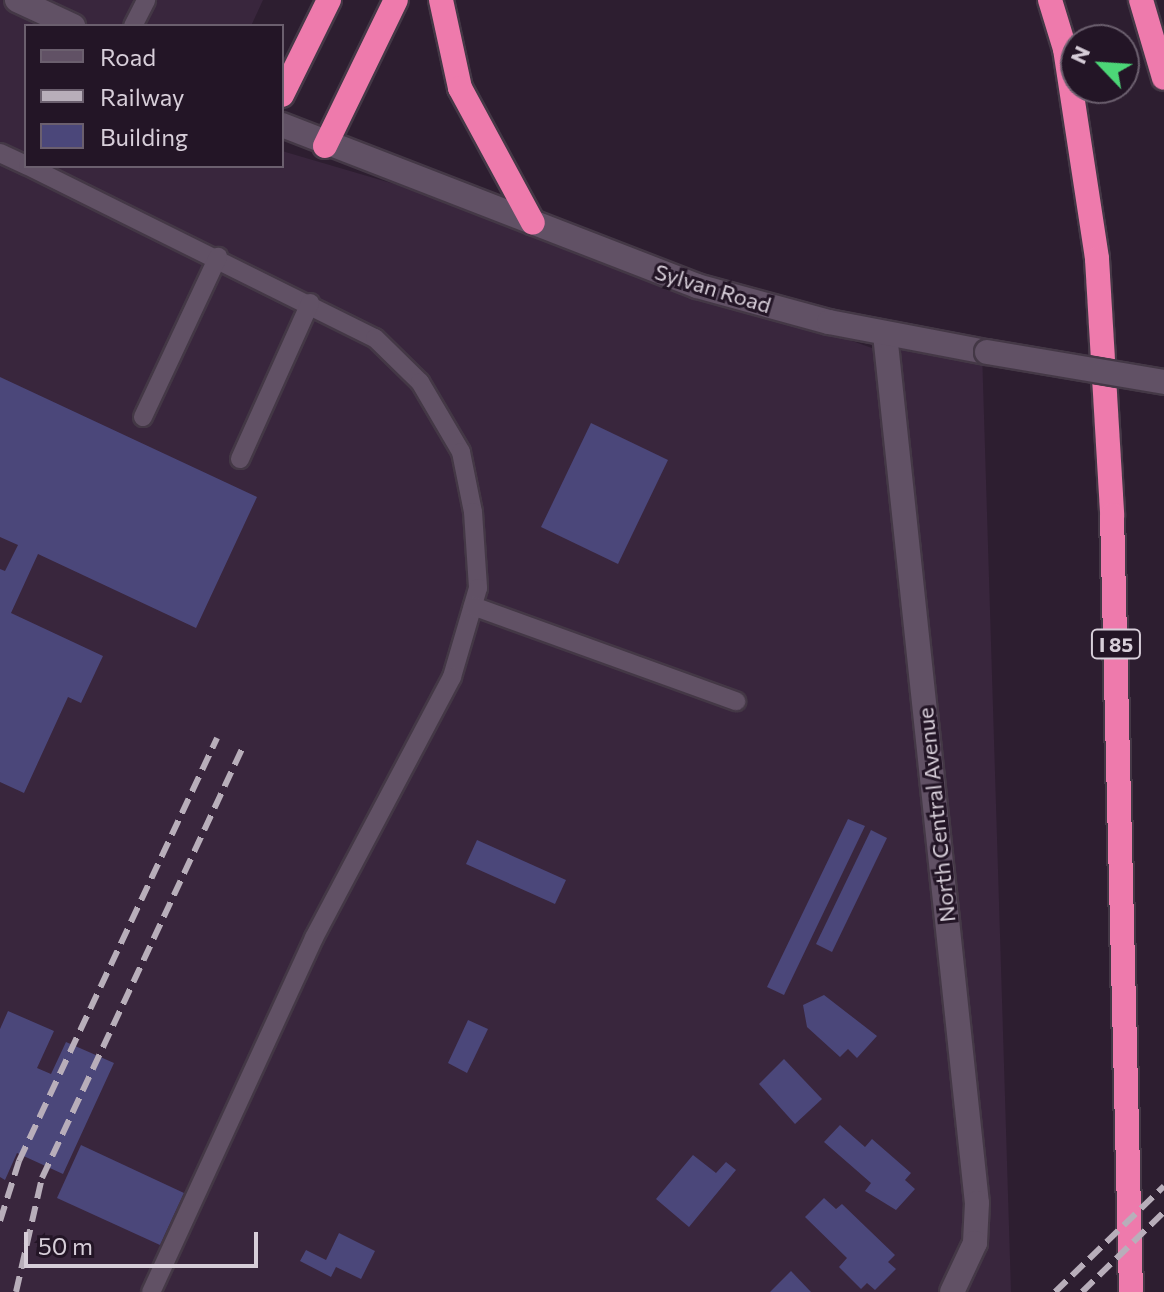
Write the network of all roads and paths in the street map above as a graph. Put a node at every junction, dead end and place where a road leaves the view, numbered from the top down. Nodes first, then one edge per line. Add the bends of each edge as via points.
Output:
1 (17, 0) edge
2 (146, 0) edge
3 (329, 0) edge
4 (396, 0) edge
5 (441, 0) edge
6 (1050, 0) edge
7 (1141, 0) edge
8 (69, 24) edge
9 (134, 24) edge
10 (1164, 78) edge
11 (284, 91) edge
12 (284, 126) edge
13 (325, 146) junction
14 (0, 153) edge
15 (24, 165) edge
16 (31, 168) edge
17 (533, 223) junction
18 (218, 257) junction
19 (310, 303) junction
20 (885, 334) junction
21 (1164, 382) edge
22 (143, 417) dead end
23 (240, 459) dead end
24 (473, 606) junction
25 (736, 701) dead end
26 (151, 1292) edge
27 (952, 1292) edge
28 (1131, 1292) edge

1 - 8 main road
2 - 9 lane
3 - 11 highway
4 - 13 highway
5 - 17 highway via 460,88
6 - 28 highway, I 85 via 1065,49 1098,273 1112,515
7 - 10 highway
12 - 13 main road, Sylvan Road
13 - 17 main road, Sylvan Road
14 - 15 lane
16 - 18 lane
17 - 20 main road, Sylvan Road via 697,286
18 - 19 lane
18 - 22 lane
19 - 23 lane
19 - 24 lane via 375,338 420,382 461,452 473,512 478,588
20 - 21 main road, Sylvan Road, bridge
20 - 27 main road, North Central Avenue via 977,1203 975,1243
24 - 25 lane
24 - 26 lane via 452,677 314,938

